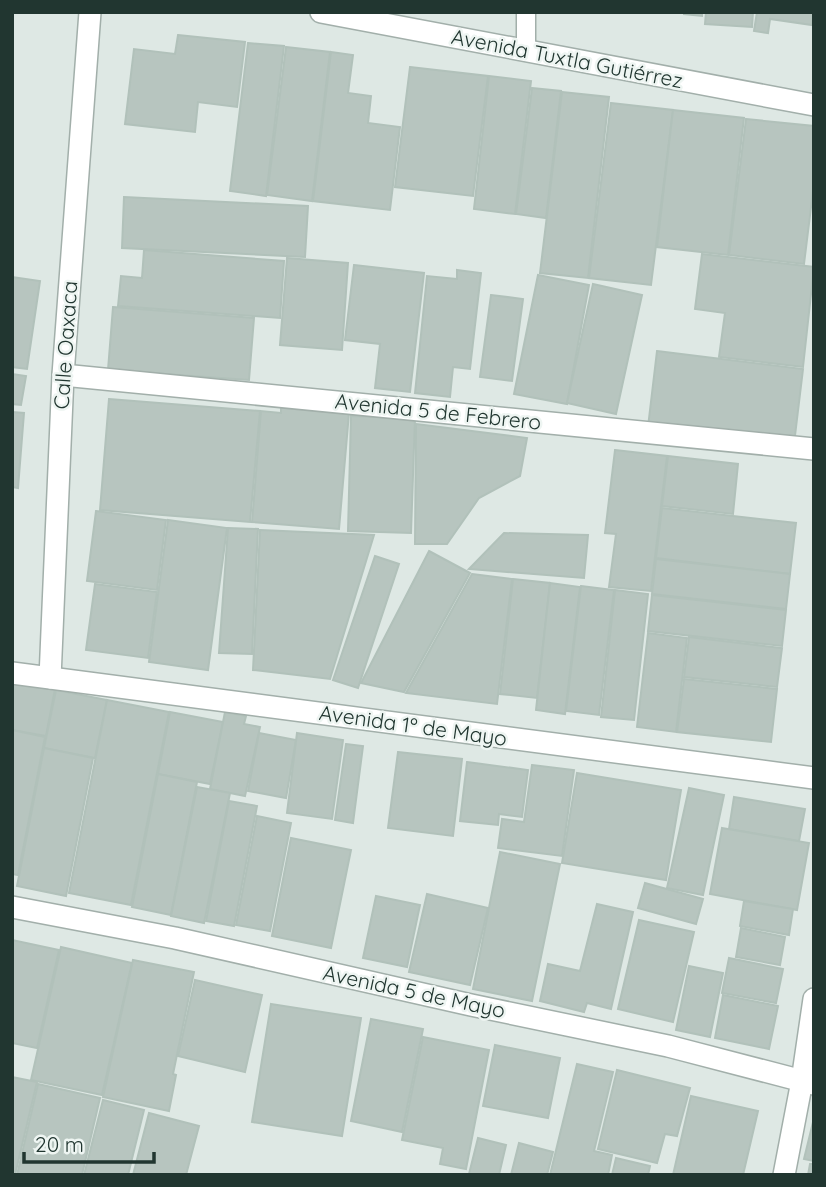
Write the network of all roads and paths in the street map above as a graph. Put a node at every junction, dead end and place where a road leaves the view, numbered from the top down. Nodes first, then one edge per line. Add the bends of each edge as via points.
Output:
1 (90, 12) edge
2 (321, 12) edge
3 (526, 12) edge
4 (526, 51) junction
5 (814, 105) edge
6 (63, 374) junction
7 (814, 449) edge
8 (12, 673) edge
9 (50, 678) junction
10 (814, 778) edge
11 (12, 907) edge
12 (814, 999) edge
13 (808, 1083) edge
14 (784, 1175) edge

1 - 6 street, Calle Oaxaca
2 - 4 street, Avenida Tuxtla Gutiérrez
3 - 4 lane
4 - 5 street, Avenida Tuxtla Gutiérrez
6 - 7 street, Avenida 5 de Febrero
6 - 9 street, Calle Oaxaca
8 - 9 street, Avenida 1º de Mayo
9 - 10 street, Avenida 1º de Mayo
11 - 13 street, Avenida 5 de Mayo via 667,1046
12 - 13 street
13 - 14 street

